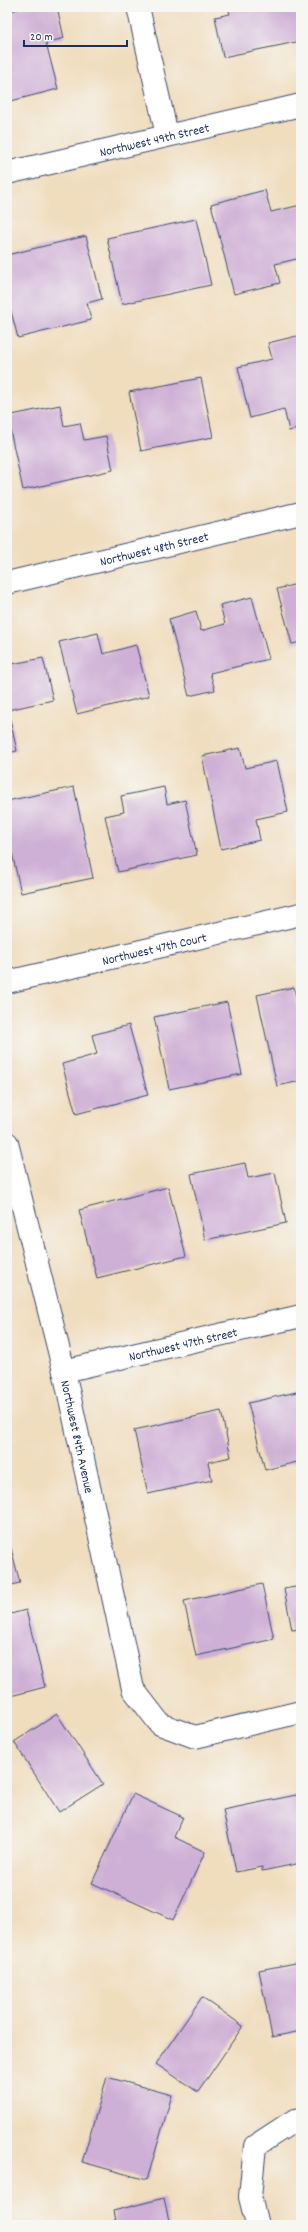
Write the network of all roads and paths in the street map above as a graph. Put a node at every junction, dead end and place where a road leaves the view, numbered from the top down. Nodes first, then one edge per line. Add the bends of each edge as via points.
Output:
1 (138, 7) edge
2 (301, 105) edge
3 (167, 135) junction
4 (7, 173) edge
5 (301, 513) edge
6 (7, 583) edge
7 (301, 914) edge
8 (7, 982) edge
9 (7, 1143) edge
10 (11, 1177) edge
11 (301, 1316) edge
12 (64, 1371) junction
13 (301, 1712) edge
14 (301, 2119) edge
15 (257, 2225) edge

1 - 3 street
2 - 3 street, Northwest 49th Street
3 - 4 street, Northwest 49th Street
5 - 6 street, Northwest 48th Street
7 - 8 street, Northwest 47th Court
9 - 10 street, Northwest 84th Avenue
10 - 12 street, Northwest 84th Avenue
11 - 12 street, Northwest 47th Street
12 - 13 street, Northwest 84th Avenue via 133,1689 160,1724 195,1737
14 - 15 street via 295,2120 255,2146 250,2197

